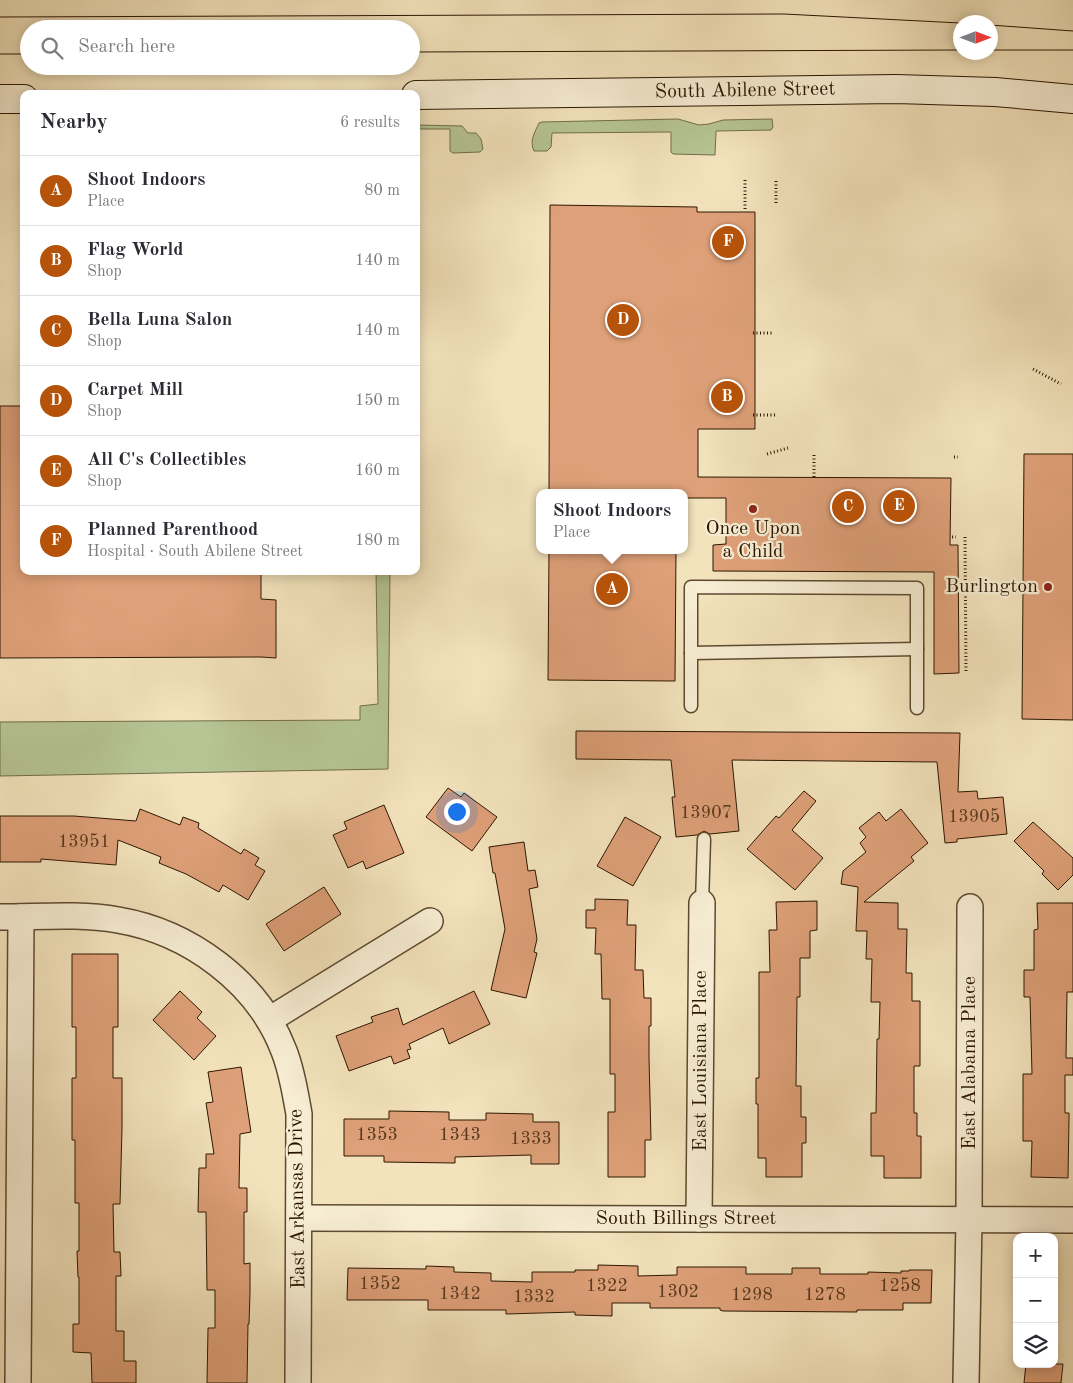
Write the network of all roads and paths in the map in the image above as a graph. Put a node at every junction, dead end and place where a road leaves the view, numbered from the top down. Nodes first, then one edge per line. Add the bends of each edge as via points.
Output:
1 (420, 95) edge
2 (0, 99) edge
3 (20, 99) edge
4 (1073, 99) edge
5 (745, 180) dead end
6 (776, 181) dead end
7 (776, 203) dead end
8 (745, 211) dead end
9 (753, 333) dead end
10 (774, 333) dead end
11 (1033, 369) dead end
12 (1061, 384) dead end
13 (753, 416) dead end
14 (777, 416) dead end
15 (788, 448) dead end
16 (767, 454) dead end
17 (814, 456) dead end
18 (814, 477) dead end
19 (965, 537) dead end
20 (917, 649) junction
21 (691, 653) junction
22 (966, 673) dead end
23 (691, 706) dead end
24 (917, 708) dead end
25 (704, 839) dead end
26 (702, 903) joint
27 (970, 907) dead end
28 (10, 917) edge
29 (430, 921) dead end
30 (269, 1020) junction
31 (299, 1218) junction
32 (699, 1219) junction
33 (969, 1220) junction
34 (1073, 1220) edge
35 (18, 1383) edge
36 (298, 1383) edge
37 (966, 1383) edge

1 - 4 street, South Abilene Street via 896,89 1004,92
2 - 3 street
5 - 8 path
6 - 7 path
9 - 10 path
11 - 12 path
13 - 14 path
15 - 16 path
17 - 18 path
19 - 22 path
20 - 21 lane
20 - 21 lane via 917,588 691,587
20 - 24 lane
21 - 23 lane
25 - 26 lane
26 - 32 street, East Louisiana Place
27 - 33 street, East Alabama Place
28 - 30 street, East Arkansas Drive via 118,920 172,936 204,953 230,973
28 - 35 street
29 - 30 street
30 - 31 street, East Arkansas Drive via 284,1049 299,1114
31 - 32 street, South Billings Street
31 - 36 street, East Arkansas Drive
32 - 33 street, South Billings Street
33 - 34 street, South Billings Street
33 - 37 street, East Alabama Place

